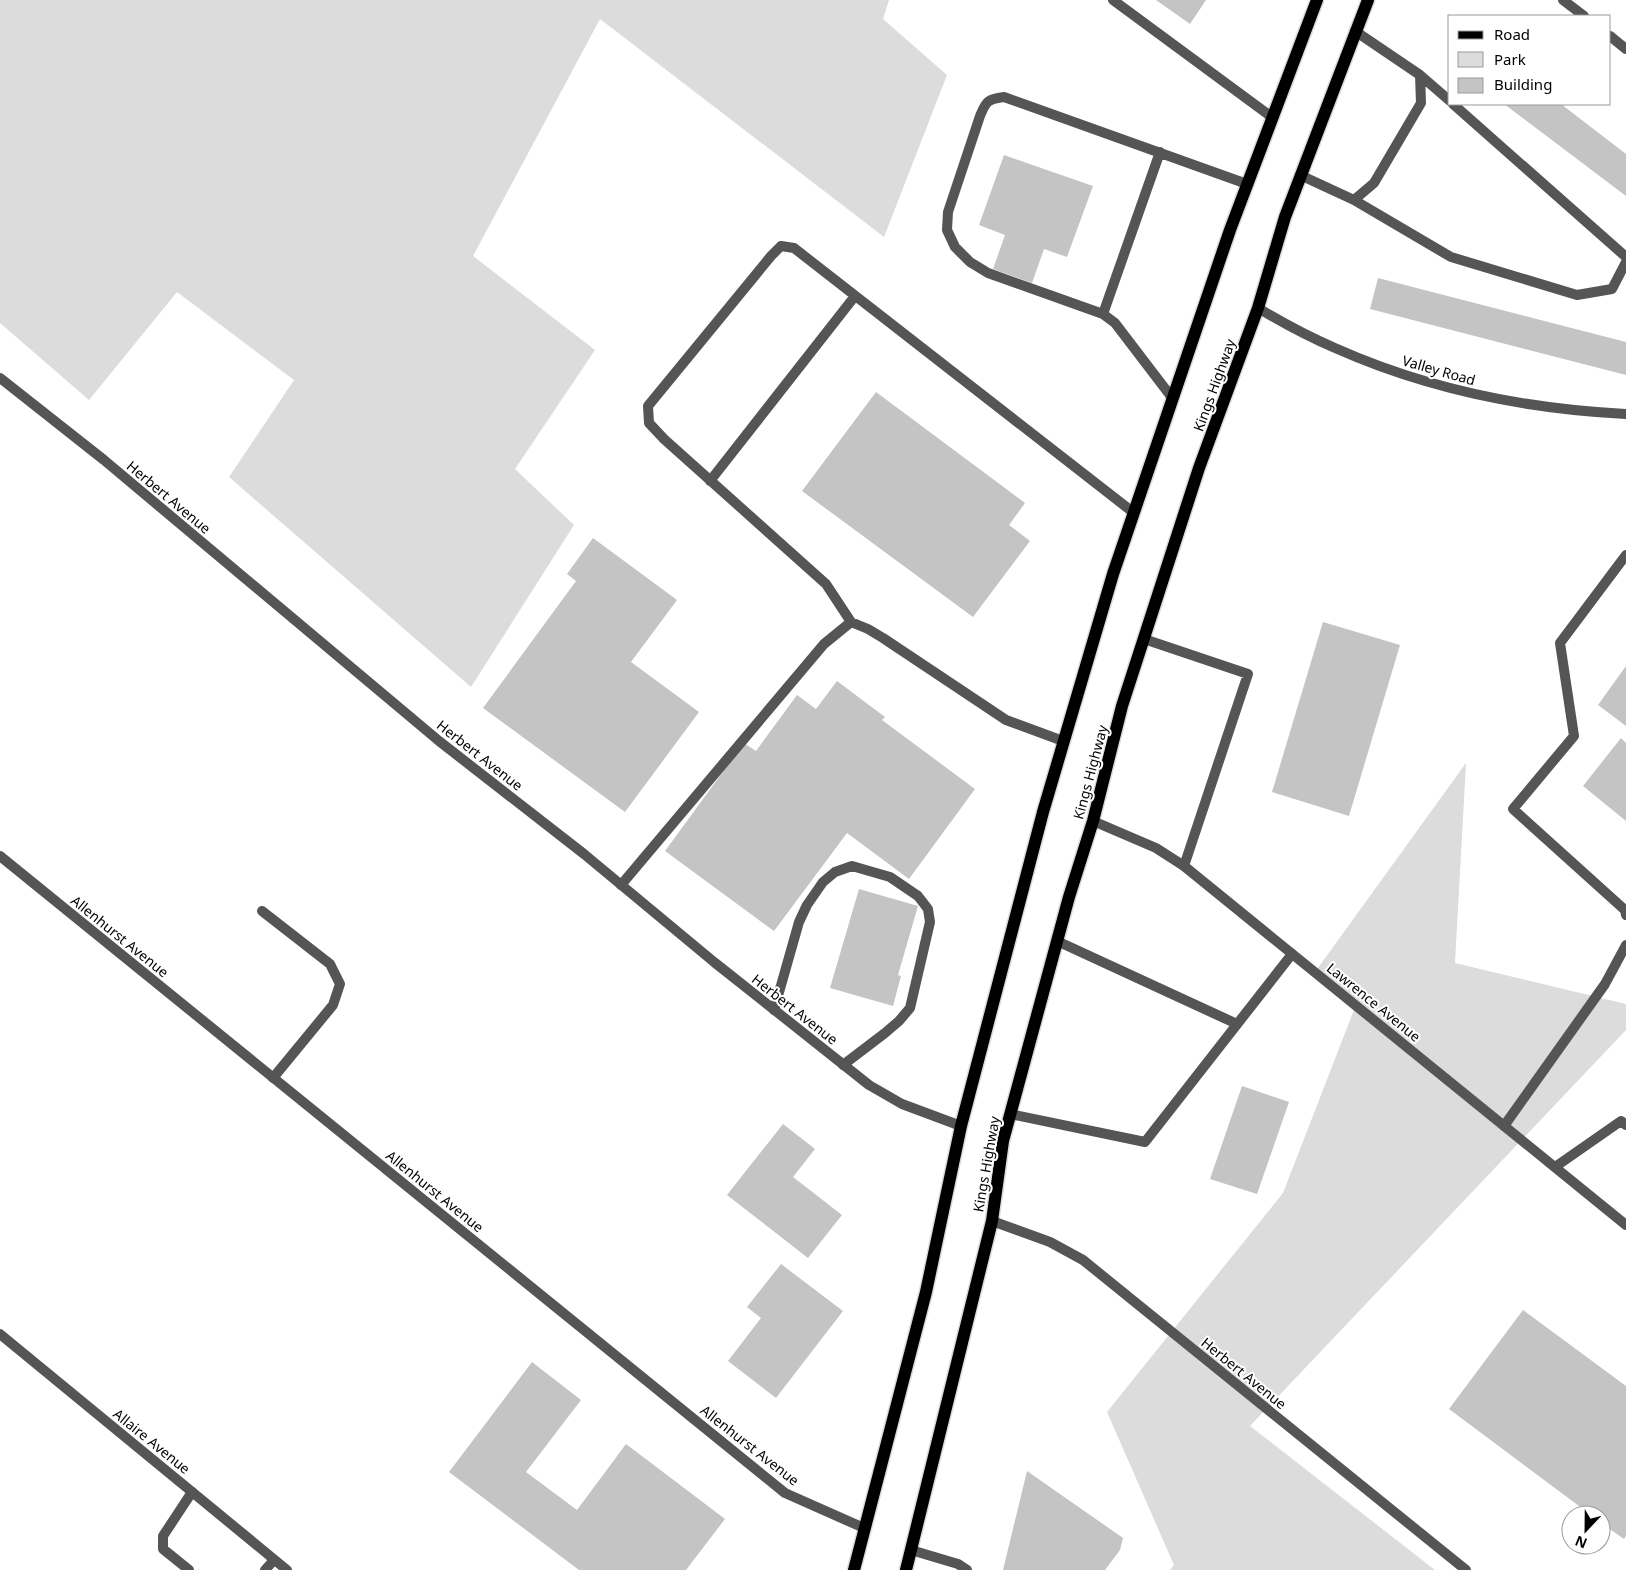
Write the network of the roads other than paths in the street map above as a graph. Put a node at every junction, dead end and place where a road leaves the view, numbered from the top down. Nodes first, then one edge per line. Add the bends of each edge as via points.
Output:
1 (1113, 0) edge
2 (1317, 0) edge
3 (1368, 0) edge
4 (1563, 0) edge
5 (1583, 15) edge
6 (1355, 31) junction
7 (1611, 37) edge
8 (1626, 49) edge
9 (1420, 75) junction
10 (1448, 99) edge
11 (1454, 105) edge
12 (1272, 118) junction
13 (1160, 152) junction
14 (1300, 176) junction
15 (1247, 184) junction
16 (1354, 200) junction
17 (1626, 257) edge
18 (1626, 262) edge
19 (856, 296) junction
20 (1258, 308) junction
21 (1103, 314) junction
22 (0, 378) edge
23 (1173, 399) junction
24 (1626, 414) edge
25 (710, 481) junction
26 (1134, 512) junction
27 (1626, 555) edge
28 (851, 622) junction
29 (1144, 639) junction
30 (1063, 741) junction
31 (1093, 821) junction
32 (0, 856) edge
33 (1184, 866) junction
34 (621, 885) junction
35 (262, 911) dead end
36 (1626, 911) edge
37 (1057, 941) junction
38 (1626, 945) edge
39 (1292, 954) junction
40 (774, 1010) junction
41 (1237, 1024) junction
42 (843, 1065) junction
43 (273, 1078) junction
44 (1010, 1114) junction
45 (1626, 1124) edge
46 (962, 1126) junction
47 (1504, 1126) junction
48 (1555, 1167) junction
49 (992, 1221) junction
50 (1626, 1225) edge
51 (0, 1334) edge
52 (192, 1492) junction
53 (864, 1528) junction
54 (911, 1550) junction
55 (274, 1560) junction
56 (189, 1570) edge
57 (265, 1570) edge
58 (287, 1570) edge
59 (854, 1570) edge
60 (906, 1570) edge
61 (967, 1570) edge
62 (1466, 1570) edge

1 - 12 street
2 - 12 main road
3 - 6 main road, Kings Highway
4 - 5 street
6 - 9 street
6 - 14 main road, Kings Highway
7 - 8 street
9 - 10 street
9 - 16 street via 1421,102 1374,183
11 - 17 street
12 - 15 main road
13 - 15 street
13 - 21 street
13 - 21 street via 1004,97 992,98 980,116 948,212 947,230 955,247 988,273
14 - 16 street
14 - 20 main road, Kings Highway
15 - 23 main road
16 - 18 street via 1451,257 1577,295 1612,289
19 - 25 street
19 - 25 street via 794,248 781,246 648,406 649,423
19 - 26 street
20 - 24 street, Valley Road via 1336,348 1418,379 1520,403
20 - 29 main road, Kings Highway via 1199,468
21 - 23 street via 1115,324
22 - 34 street, Herbert Avenue via 104,460 438,741
23 - 26 main road
25 - 28 street via 826,584
26 - 30 main road via 1112,574
27 - 36 street via 1560,643 1574,736 1513,809
28 - 30 street via 883,638 1006,720
28 - 34 street via 824,644
29 - 31 main road, Kings Highway via 1122,706
29 - 33 street via 1248,674
30 - 46 main road
31 - 33 street, Lawrence Avenue via 1156,848
31 - 37 main road, Kings Highway
32 - 43 street, Allenhurst Avenue
33 - 39 street, Lawrence Avenue
34 - 40 street, Herbert Avenue
35 - 43 street via 330,964 340,984 333,1005
37 - 41 street
37 - 44 main road, Kings Highway
38 - 47 street via 1605,984
39 - 41 street
39 - 47 street, Lawrence Avenue
40 - 42 street, Herbert Avenue
40 - 42 street via 799,922 823,882 835,872 852,866 890,877 918,896 928,909 930,922 910,1008 885,1033
41 - 44 street via 1145,1142
42 - 46 street, Herbert Avenue via 902,1104
43 - 53 street, Allenhurst Avenue via 785,1493
44 - 49 main road, Kings Highway
45 - 48 street via 1621,1121
46 - 53 main road via 926,1292
47 - 48 street, Lawrence Avenue
48 - 50 street, Lawrence Avenue
49 - 54 main road, Kings Highway
49 - 62 street, Herbert Avenue via 1050,1242 1083,1260
51 - 52 street, Allaire Avenue
52 - 55 street, Allaire Avenue
52 - 56 street via 163,1536 163,1548
53 - 59 main road
54 - 60 main road, Kings Highway
54 - 61 street via 958,1564
55 - 57 street
55 - 58 street, Allaire Avenue

